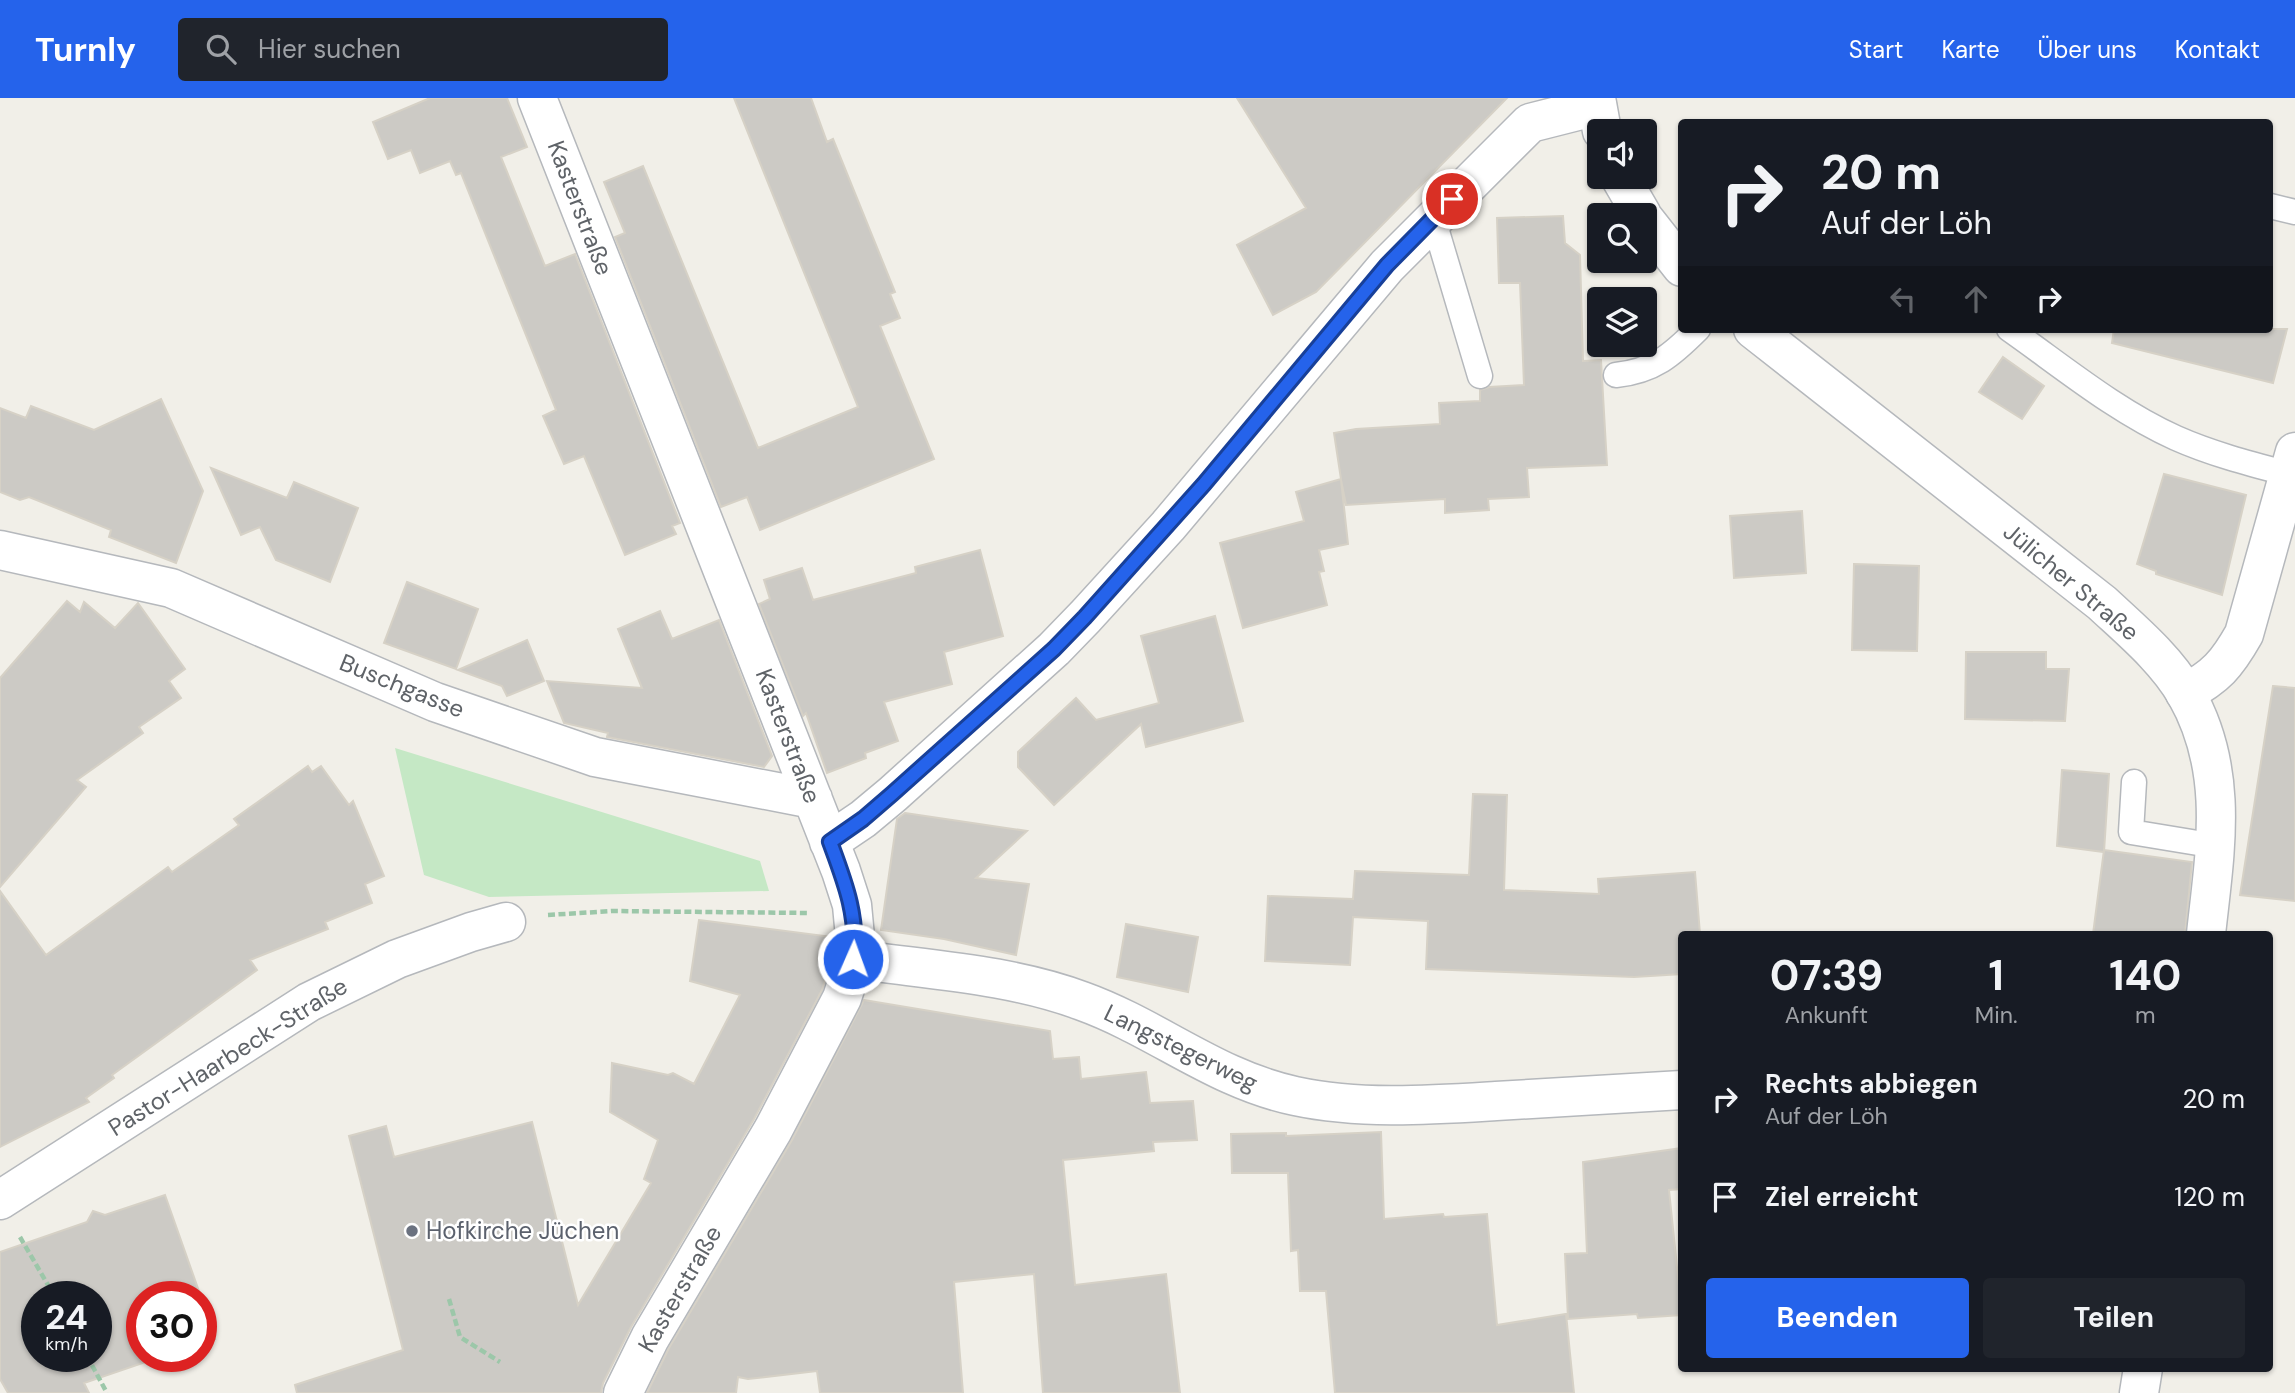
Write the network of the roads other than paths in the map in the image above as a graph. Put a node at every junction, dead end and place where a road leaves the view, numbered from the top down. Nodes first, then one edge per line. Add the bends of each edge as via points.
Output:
1 (537, 98) edge
2 (1598, 112) edge
3 (2273, 207) edge
4 (2295, 212) edge
5 (1433, 218) junction
6 (1657, 237) edge
7 (1678, 263) edge
8 (1694, 333) edge
9 (1758, 333) edge
10 (2015, 333) edge
11 (1616, 375) dead end
12 (1480, 376) dead end
13 (2292, 463) edge
14 (0, 550) edge
15 (2185, 693) junction
16 (2134, 782) dead end
17 (813, 799) junction
18 (830, 842) junction
19 (2216, 845) junction
20 (506, 922) road end
21 (2206, 931) edge
22 (853, 959) junction
23 (1678, 1090) edge
24 (0, 1200) edge
25 (2142, 1372) edge
26 (623, 1393) edge
27 (2139, 1393) edge

1 - 17 street, Kasterstraße
2 - 5 street via 1530,123
3 - 4 lane
5 - 12 lane
5 - 18 street via 1085,617 892,794
6 - 7 street
8 - 11 lane via 1662,362
9 - 15 street, Jülicher Straße via 2102,603 2152,652
10 - 13 lane via 2146,423 2178,439 2199,447
13 - 15 street via 2244,634 2229,662
14 - 17 street, Buschgasse via 171,587 435,702 595,757
15 - 19 street, Jülicher Straße via 2212,763
16 - 19 lane via 2130,832
17 - 18 street, Kasterstraße
18 - 22 street, Kasterstraße via 849,895
19 - 21 street, Jülicher Straße
20 - 24 street, Pastor-Haarbeck-Straße via 397,958 309,1002
22 - 23 street, Langstegerweg via 1006,981 1066,995 1224,1073 1273,1091 1321,1101 1438,1104
22 - 26 street, Kasterstraße via 842,998 794,1091 650,1338
25 - 27 street

